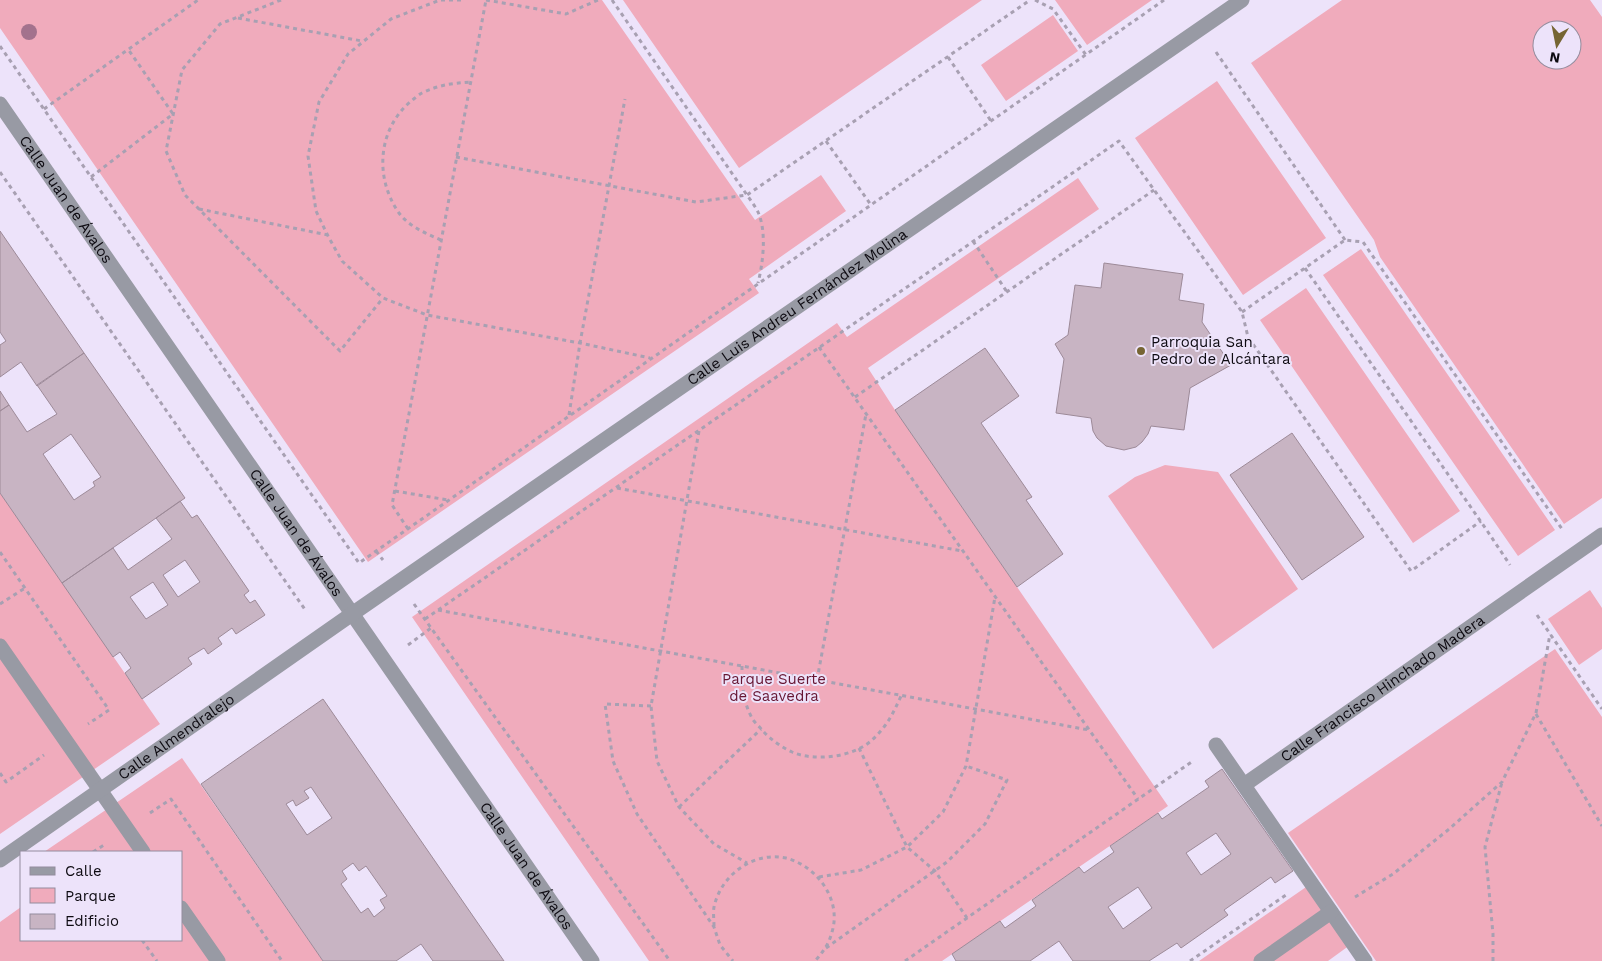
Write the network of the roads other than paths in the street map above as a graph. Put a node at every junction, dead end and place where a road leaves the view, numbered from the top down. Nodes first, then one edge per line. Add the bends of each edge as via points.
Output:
1 (1242, 0) edge
2 (0, 104) edge
3 (1602, 536) edge
4 (352, 614) junction
5 (0, 646) edge
6 (1216, 745) road end
7 (1244, 785) junction
8 (100, 791) junction
9 (142, 851) edge
10 (0, 860) edge
11 (182, 909) edge
12 (1331, 912) junction
13 (218, 961) edge
14 (592, 961) edge
15 (1262, 961) edge
16 (1365, 961) edge

1 - 4 street, Calle Luis Andreu Fernández Molina
2 - 4 street, Calle Juan de Ávalos
3 - 7 street, Calle Francisco Hinchado Madera
4 - 8 street, Calle Almendralejo
4 - 14 street, Calle Juan de Ávalos
5 - 8 street
6 - 7 street
7 - 12 street
8 - 9 street
8 - 10 street, Calle Almendralejo
11 - 13 street
12 - 15 street
12 - 16 street

